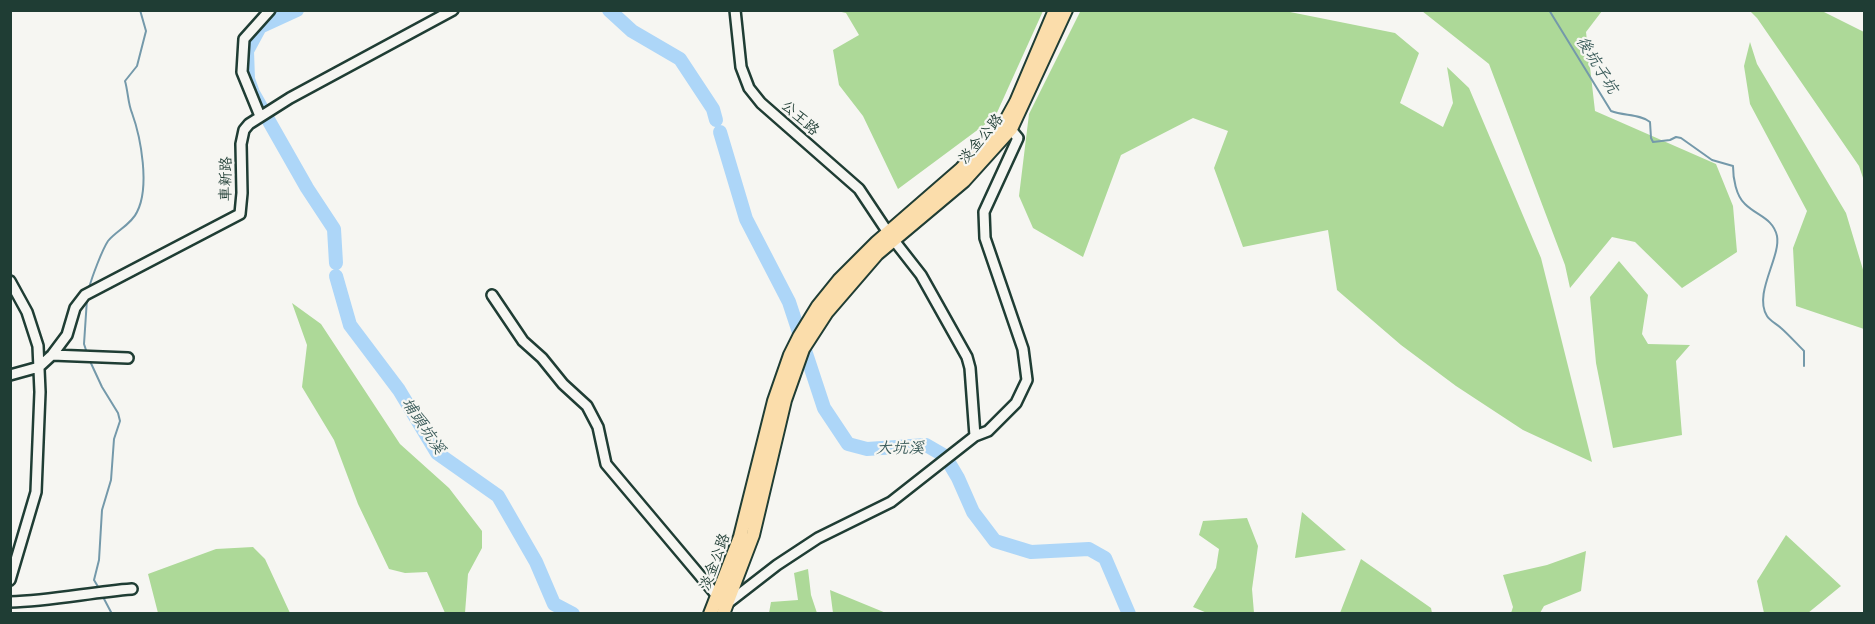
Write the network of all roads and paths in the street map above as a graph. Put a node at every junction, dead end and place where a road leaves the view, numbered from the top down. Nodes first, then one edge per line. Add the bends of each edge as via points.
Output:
1 (453, 10) edge
2 (735, 10) edge
3 (1055, 10) edge
4 (1066, 10) edge
5 (270, 11) edge
6 (261, 115) junction
7 (1008, 126) junction
8 (895, 228) junction
9 (896, 243) dead end
10 (10, 281) edge
11 (492, 296) dead end
12 (52, 355) junction
13 (128, 358) dead end
14 (39, 367) junction
15 (10, 375) edge
16 (975, 436) junction
17 (11, 574) edge
18 (132, 589) dead end
19 (10, 602) edge
20 (723, 604) edge
21 (710, 614) edge

1 - 6 street, 車新路
2 - 8 street, 公王路 via 741,67 749,88 859,189
3 - 7 main road, 淡金公路
4 - 7 main road, 淡金公路
5 - 6 street via 244,39 242,72
6 - 12 street, 車新路 via 244,130 241,144 240,214 89,293 75,308 67,335
7 - 8 main road, 淡金公路
7 - 16 street via 1018,138 984,212 985,238 1023,349 1027,380 1016,403 988,430
8 - 20 main road, 淡金公路 via 839,280 796,353 774,401
9 - 16 street via 921,275 967,357
10 - 14 street via 34,328
11 - 20 street via 523,340 587,406 598,428 606,464
12 - 13 street
12 - 14 street, 車新路
14 - 15 street, 車新路
14 - 17 street via 36,492
16 - 20 street via 891,502 818,538
18 - 19 street
20 - 21 main road, 淡金公路

